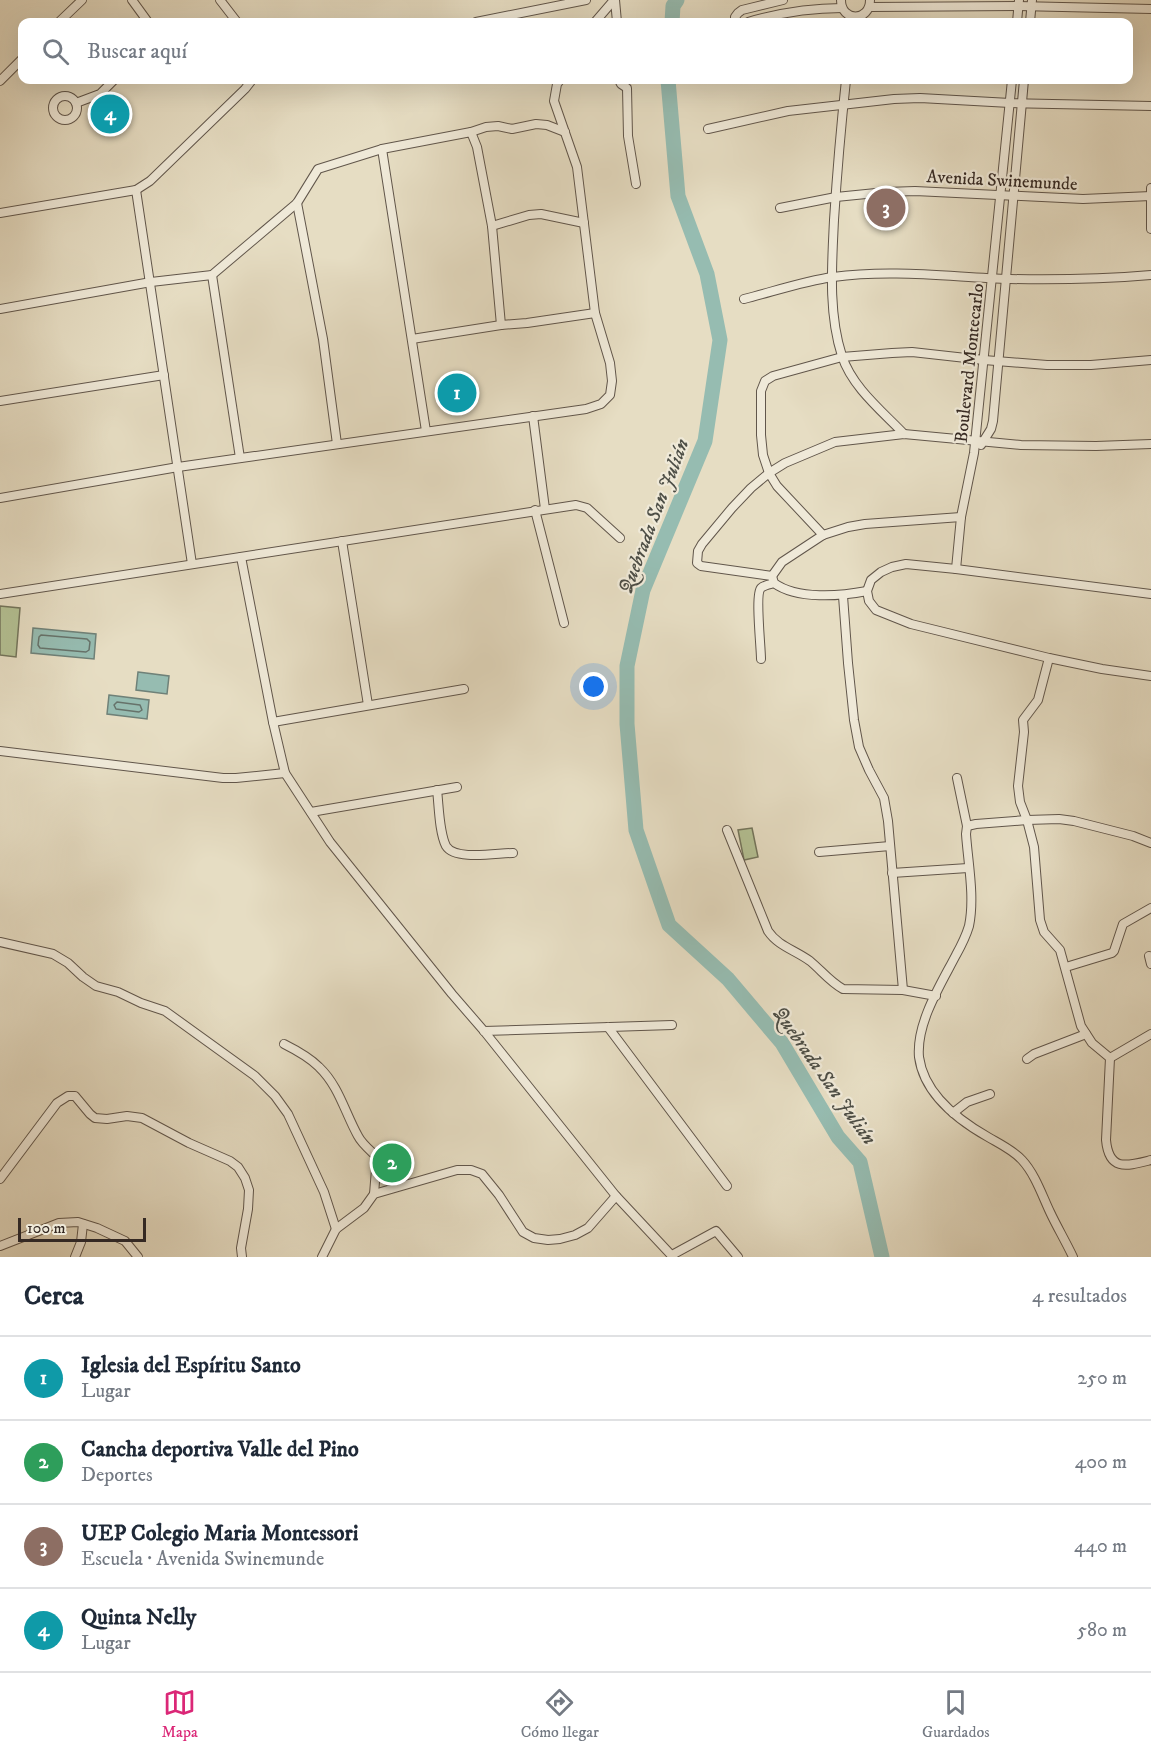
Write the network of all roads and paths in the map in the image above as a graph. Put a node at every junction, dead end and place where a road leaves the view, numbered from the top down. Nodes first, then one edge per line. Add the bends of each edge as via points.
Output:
1 (82, 0) edge
2 (132, 0) edge
3 (220, 0) edge
4 (586, 0) edge
5 (614, 0) edge
6 (783, 0) edge
7 (573, 1) edge
8 (870, 3) edge
9 (1018, 3) edge
10 (841, 4) edge
11 (1031, 4) edge
12 (1151, 9) edge
13 (63, 18) edge
14 (145, 18) edge
15 (234, 18) edge
16 (494, 18) edge
17 (598, 18) edge
18 (616, 18) edge
19 (735, 18) edge
20 (763, 18) edge
21 (852, 18) edge
22 (858, 18) edge
23 (1017, 18) edge
24 (18, 63) edge
25 (0, 81) edge
26 (110, 84) edge
27 (248, 84) edge
28 (557, 84) edge
29 (621, 84) edge
30 (846, 84) edge
31 (1012, 84) edge
32 (1024, 84) edge
33 (76, 103) dead end
34 (843, 104) junction
35 (1010, 104) junction
36 (1022, 104) junction
37 (1151, 106) edge
38 (708, 129) dead end
39 (471, 132) junction
40 (565, 132) junction
41 (382, 148) junction
42 (636, 184) dead end
43 (1151, 188) edge
44 (136, 190) junction
45 (1000, 195) junction
46 (1013, 196) junction
47 (1151, 196) edge
48 (836, 197) junction
49 (297, 203) junction
50 (780, 208) dead end
51 (0, 213) edge
52 (584, 223) junction
53 (492, 226) junction
54 (1151, 230) edge
55 (212, 275) junction
56 (1151, 275) edge
57 (831, 278) junction
58 (993, 278) junction
59 (1007, 279) junction
60 (151, 282) junction
61 (744, 299) dead end
62 (0, 309) edge
63 (595, 313) junction
64 (501, 325) junction
65 (412, 339) junction
66 (842, 357) junction
67 (984, 360) junction
68 (1151, 360) edge
69 (999, 362) junction
70 (164, 375) junction
71 (0, 401) edge
72 (533, 416) junction
73 (426, 431) junction
74 (904, 434) junction
75 (979, 442) junction
76 (337, 444) junction
77 (1151, 444) edge
78 (240, 458) junction
79 (178, 466) junction
80 (770, 473) junction
81 (0, 498) edge
82 (545, 508) junction
83 (535, 510) junction
84 (961, 518) junction
85 (823, 535) junction
86 (620, 538) dead end
87 (342, 541) junction
88 (241, 557) junction
89 (192, 564) junction
90 (956, 569) junction
91 (773, 580) junction
92 (867, 591) junction
93 (0, 594) edge
94 (1151, 594) edge
95 (843, 596) junction
96 (564, 622) dead end
97 (1049, 658) junction
98 (761, 659) dead end
99 (1151, 676) edge
100 (464, 689) dead end
101 (368, 705) junction
102 (273, 722) junction
103 (0, 751) edge
104 (285, 773) junction
105 (957, 778) dead end
106 (457, 787) dead end
107 (437, 790) junction
108 (311, 812) junction
109 (1027, 820) junction
110 (967, 826) junction
111 (727, 831) dead end
112 (1151, 843) edge
113 (890, 846) junction
114 (819, 852) dead end
115 (513, 853) dead end
116 (968, 868) junction
117 (892, 873) junction
118 (1151, 908) edge
119 (0, 942) edge
120 (1066, 967) junction
121 (903, 990) junction
122 (936, 996) junction
123 (672, 1025) dead end
124 (608, 1026) junction
125 (484, 1031) junction
126 (1086, 1034) junction
127 (1151, 1034) edge
128 (284, 1044) dead end
129 (1110, 1058) junction
130 (1027, 1059) dead end
131 (990, 1094) dead end
132 (953, 1113) junction
133 (1151, 1160) edge
134 (0, 1179) edge
135 (727, 1186) dead end
136 (374, 1194) junction
137 (616, 1196) junction
138 (83, 1224) junction
139 (336, 1229) junction
140 (0, 1246) edge
141 (673, 1256) edge
142 (75, 1257) edge
143 (138, 1257) edge
144 (242, 1257) edge
145 (322, 1257) edge
146 (738, 1257) edge
147 (1072, 1257) edge

1 - 13 street
2 - 14 street
3 - 15 street
4 - 7 street
5 - 17 street
5 - 18 street
6 - 19 street via 738,13
7 - 16 street
8 - 9 street
8 - 22 street
9 - 11 street
9 - 23 street
10 - 20 street
10 - 21 street
11 - 12 street
24 - 25 street
26 - 33 street via 100,94
27 - 44 street via 150,181
28 - 40 street via 554,101
29 - 42 street via 627,88 628,136
30 - 34 street
31 - 35 street, Boulevard Montecarlo
32 - 36 street, Boulevard Montecarlo
34 - 35 street via 920,98
34 - 38 street via 788,111
34 - 48 street
35 - 36 street
35 - 45 street, Boulevard Montecarlo
36 - 37 street
36 - 46 street, Boulevard Montecarlo
39 - 40 street via 486,127 512,129 536,124
39 - 41 street
39 - 53 street
40 - 52 street via 577,167
41 - 49 street via 318,169
41 - 65 street
43 - 47 street
44 - 51 street
44 - 60 street
45 - 46 street, Avenida Swinemunde
45 - 48 street, Avenida Swinemunde via 915,191
45 - 58 street, Boulevard Montecarlo
46 - 47 street, Avenida Swinemunde
46 - 59 street, Boulevard Montecarlo
47 - 54 street
48 - 50 street, Avenida Swinemunde
48 - 57 street
49 - 55 street
49 - 76 street via 323,339
52 - 53 street via 535,214
52 - 63 street
53 - 64 street
55 - 60 street
55 - 78 street
56 - 59 street via 1094,280
57 - 58 street via 904,273
57 - 61 street
57 - 66 street
58 - 59 street
58 - 67 street, Boulevard Montecarlo
59 - 69 street, Boulevard Montecarlo
60 - 62 street
60 - 70 street
63 - 64 street
63 - 72 street via 610,363 610,395 601,404 586,409
64 - 65 street
65 - 73 street
66 - 67 street via 912,352
66 - 74 street via 861,389
66 - 80 street via 765,381 760,403 761,435
67 - 69 street
67 - 75 street, Boulevard Montecarlo
68 - 69 street via 1080,365
69 - 75 street, Boulevard Montecarlo via 991,429
70 - 71 street
70 - 79 street
72 - 73 street
72 - 82 street
73 - 76 street
74 - 75 street
74 - 80 street via 835,442 794,458
75 - 77 street
75 - 84 street, Boulevard Montecarlo
76 - 78 street
78 - 79 street
79 - 81 street
79 - 89 street
80 - 85 street via 777,486
80 - 91 street via 732,508 702,544 696,558 697,563 708,568
82 - 83 street
82 - 86 street via 587,508
83 - 87 street
83 - 96 street
84 - 85 street via 865,524
84 - 90 street, Boulevard Montecarlo
85 - 91 street via 782,562
87 - 88 street
87 - 101 street
88 - 89 street
88 - 102 street
89 - 93 street
90 - 92 street via 906,564 892,567 871,580
90 - 94 street
91 - 95 street via 791,593
91 - 98 street via 759,590
92 - 95 street
92 - 97 street via 876,610 888,616
95 - 113 street via 859,747 884,798
97 - 99 street
97 - 109 street via 1038,700 1023,720 1018,786
100 - 101 street
101 - 102 street
102 - 104 street
103 - 104 street via 223,778
104 - 108 street
105 - 110 street
106 - 107 street
107 - 108 street
107 - 115 street via 443,838 454,854
108 - 125 street via 337,851
109 - 110 street
109 - 112 street via 1074,821
109 - 120 street via 1036,861 1040,920
110 - 116 street
111 - 121 street via 773,939 811,962 843,989
113 - 114 street
113 - 117 street
116 - 117 street
116 - 122 street via 969,926
117 - 121 street
118 - 120 street via 1123,924 1112,953
119 - 139 street via 53,954 96,986 165,1011 255,1076 288,1114 324,1192
120 - 126 street via 1074,1006
121 - 122 street
122 - 132 street via 922,1024 920,1058 924,1075
123 - 124 street
124 - 125 street
124 - 135 street
125 - 137 street
126 - 129 street
126 - 130 street
127 - 129 street
128 - 136 street via 320,1068 334,1085 359,1138 377,1157
129 - 133 street via 1107,1153 1119,1164
131 - 132 street via 967,1102
132 - 147 street via 1023,1160
134 - 144 street via 57,1102 75,1096 95,1118 142,1118 238,1167 249,1190
136 - 137 street via 457,1170 471,1170 490,1183 523,1232 548,1240 588,1228
136 - 139 street via 364,1208
137 - 141 street
138 - 140 street via 58,1223
138 - 142 street
138 - 143 street via 125,1241
139 - 145 street
141 - 146 street via 716,1231

